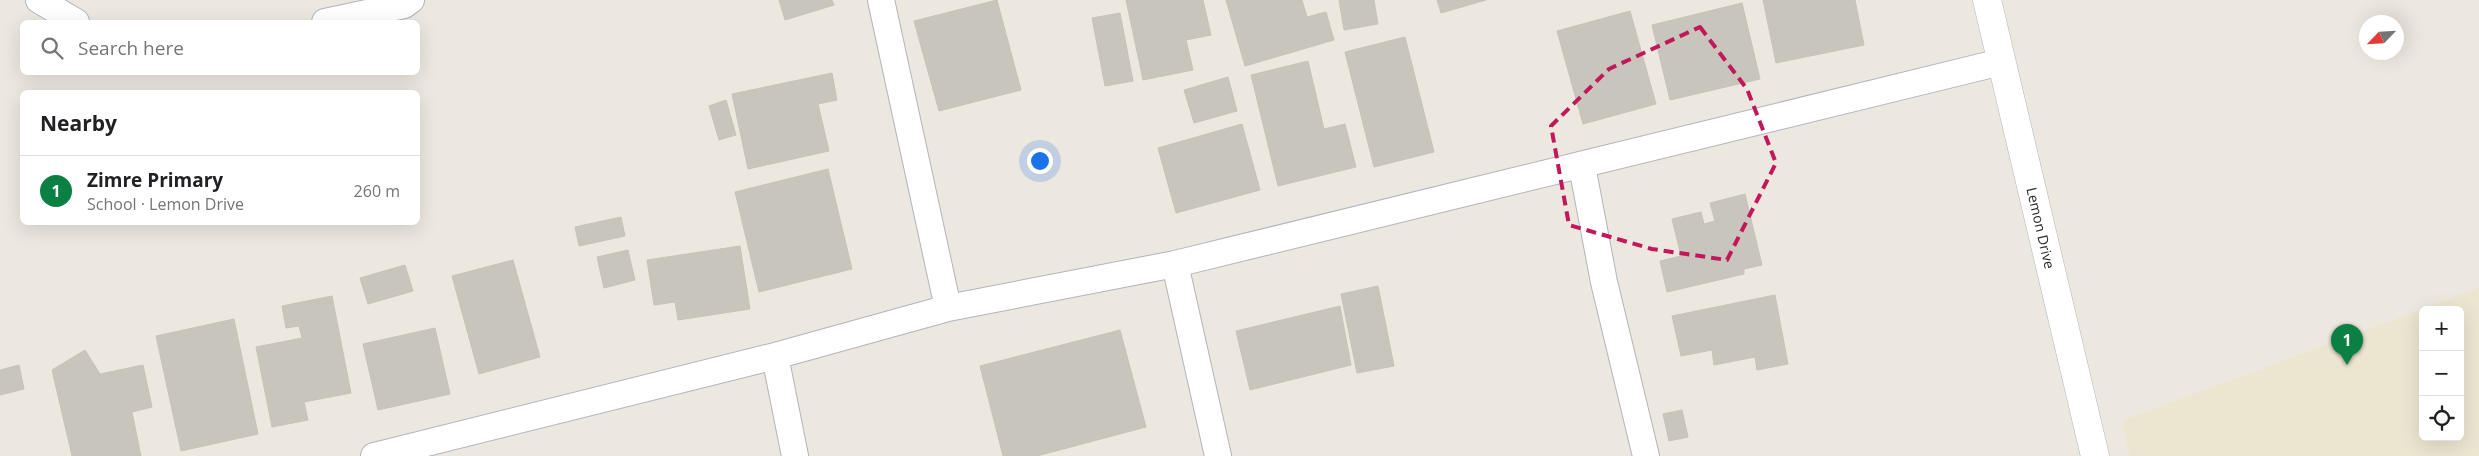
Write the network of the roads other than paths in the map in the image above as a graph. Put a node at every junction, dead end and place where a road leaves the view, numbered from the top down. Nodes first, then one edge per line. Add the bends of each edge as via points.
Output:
1 (39, 0) edge
2 (411, 0) edge
3 (881, 0) edge
4 (1987, 0) edge
5 (73, 20) edge
6 (334, 20) edge
7 (2001, 62) junction
8 (1582, 166) junction
9 (1175, 264) junction
10 (948, 308) junction
11 (775, 356) junction
12 (374, 456) edge
13 (795, 456) edge
14 (1218, 456) edge
15 (1646, 456) edge
16 (2095, 456) edge

1 - 5 street
2 - 6 street via 404,5
3 - 10 street
4 - 7 street, Lemon Drive
7 - 8 street
7 - 16 street, Lemon Drive
8 - 9 street
8 - 15 street via 1604,282
9 - 10 street
9 - 14 street
10 - 11 street
11 - 12 street
11 - 13 street

